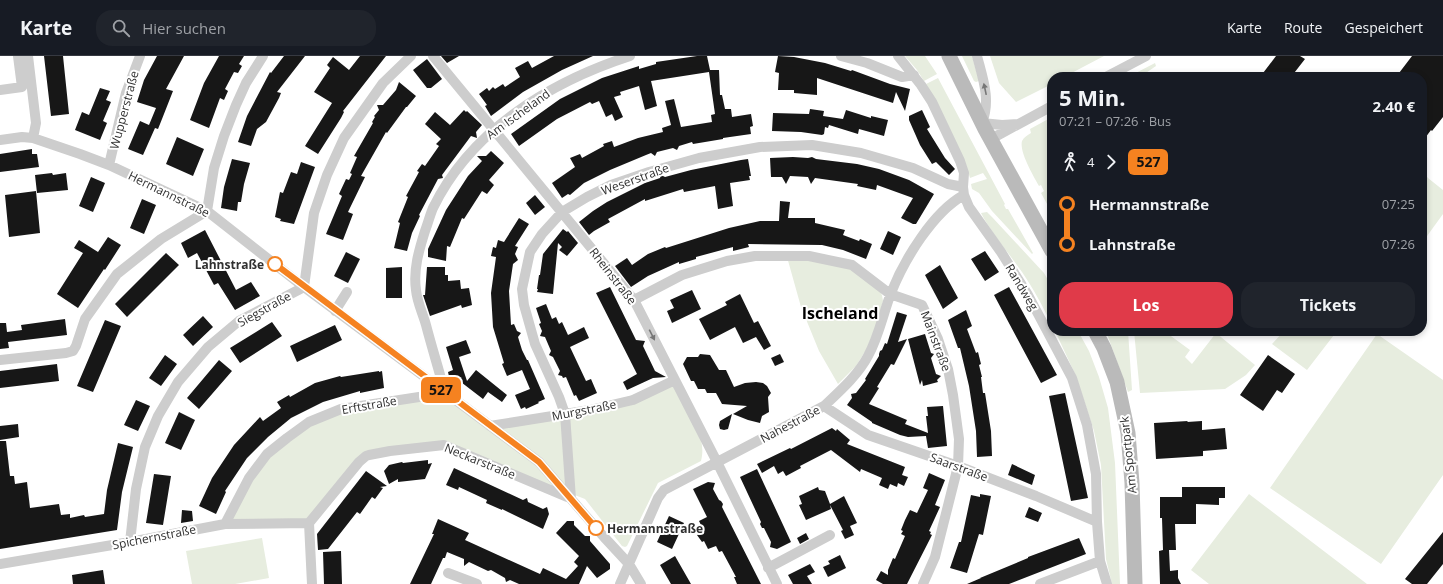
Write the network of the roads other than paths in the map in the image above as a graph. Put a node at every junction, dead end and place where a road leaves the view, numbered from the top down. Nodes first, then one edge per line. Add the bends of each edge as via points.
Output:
1 (18, 56) edge
2 (28, 56) edge
3 (140, 56) edge
4 (263, 56) edge
5 (411, 56) edge
6 (433, 56) edge
7 (630, 56) edge
8 (841, 56) edge
9 (898, 56) edge
10 (949, 56) edge
11 (977, 56) edge
12 (1146, 56) edge
13 (1116, 72) edge
14 (914, 75) junction
15 (0, 90) edge
16 (1047, 109) edge
17 (982, 122) junction
18 (1018, 124) junction
19 (494, 129) junction
20 (33, 138) junction
21 (991, 139) junction
22 (0, 140) edge
23 (109, 165) junction
24 (963, 191) junction
25 (207, 211) junction
26 (562, 212) junction
27 (1047, 242) edge
28 (304, 287) junction
29 (347, 292) dead end
30 (890, 294) junction
31 (634, 300) junction
32 (335, 310) junction
33 (1047, 331) edge
34 (1050, 336) edge
35 (1098, 336) edge
36 (0, 360) edge
37 (675, 380) junction
38 (445, 393) junction
39 (824, 406) junction
40 (564, 414) junction
41 (490, 426) junction
42 (717, 462) junction
43 (958, 466) junction
44 (571, 499) junction
45 (1097, 522) junction
46 (310, 523) junction
47 (225, 524) junction
48 (830, 535) dead end
49 (130, 542) junction
50 (1100, 561) junction
51 (0, 564) edge
52 (629, 564) junction
53 (768, 568) junction
54 (448, 573) dead end
55 (312, 584) edge
56 (476, 584) edge
57 (620, 584) edge
58 (641, 584) edge
59 (777, 584) edge
60 (923, 584) edge
61 (1040, 584) edge
62 (1107, 584) edge
63 (1135, 584) edge

1 - 15 street via 22,87
2 - 20 street via 36,123
3 - 23 street, Wupperstraße via 126,93
4 - 25 street via 236,104 214,168
5 - 28 street, Siegstraße via 383,83 344,138 327,175 314,213
6 - 19 street, Rheinstraße
7 - 19 street, Am Ischeland via 602,65 550,90
8 - 14 street via 902,77
9 - 14 street, Randweg
10 - 17 main road
17 -> 11 street via 987,99
12 - 13 street
14 - 24 street, Randweg via 932,102 960,161 964,173
16 - 18 street
17 - 18 street
17 - 21 main road
18 - 21 street
19 - 26 street, Rheinstraße
19 - 38 street, Am Ischeland via 461,163 447,184 433,209 421,243 416,268 416,291
20 - 22 street, Hermannstraße
20 - 23 street, Hermannstraße
21 - 27 main road
23 - 25 street, Hermannstraße
24 - 26 street, Weserstraße via 913,168 862,153 812,145 760,147 699,158 649,172 611,185
24 - 30 street, Nahestraße via 925,231 906,261
24 - 33 street, Randweg via 976,218 1001,252
25 - 28 street, Hermannstraße
25 - 36 street via 161,239 117,274 84,319 73,351
26 - 31 street, Rheinstraße
26 - 40 street, Weserstraße via 530,252 522,289 524,305 536,344
28 - 32 street, Hermannstraße
28 - 49 street, Siegstraße via 239,321 208,346 178,382 158,416 145,447 136,489
29 - 32 street
30 - 31 street, Mainstraße via 852,266 809,256 755,256 727,261 682,275
30 - 39 street, Nahestraße via 868,357 842,389
30 - 43 street, Mainstraße via 922,305 938,339 953,395 959,439
31 -> 37 street, Rheinstraße
32 - 38 street, Hermannstraße
34 - 45 street, Randweg via 1072,378 1087,426 1096,474
35 - 63 main road, Am Sportpark via 1117,382 1128,433
37 - 40 street, Murgstraße via 633,400
37 - 42 street, Rheinstraße
38 - 41 street, Hermannstraße
38 - 47 street, Erftstraße via 341,409 310,422 267,454 249,478
39 - 42 street, Nahestraße
39 - 43 street, Saarstraße via 868,435
40 - 41 street, Murgstraße
40 - 44 street, Weserstraße
41 - 44 street, Hermannstraße via 539,462
42 - 52 street, Nahestraße via 664,490 658,498
42 - 53 street, Rheinstraße
43 - 45 street, Saarstraße
43 - 60 street, Mainstraße via 935,557
44 - 46 street, Neckarstraße via 448,446 438,445 366,456
44 - 52 street, Hermannstraße
45 - 50 street, Randweg
46 - 47 street, Spichernstraße
46 - 55 street
47 - 49 street, Spichernstraße
48 - 53 street
49 - 51 street, Spichernstraße
50 - 61 street
50 - 62 street
52 - 57 street, Nahestraße
52 - 58 street, Hermannstraße
53 - 59 street, Rheinstraße
54 - 56 street

